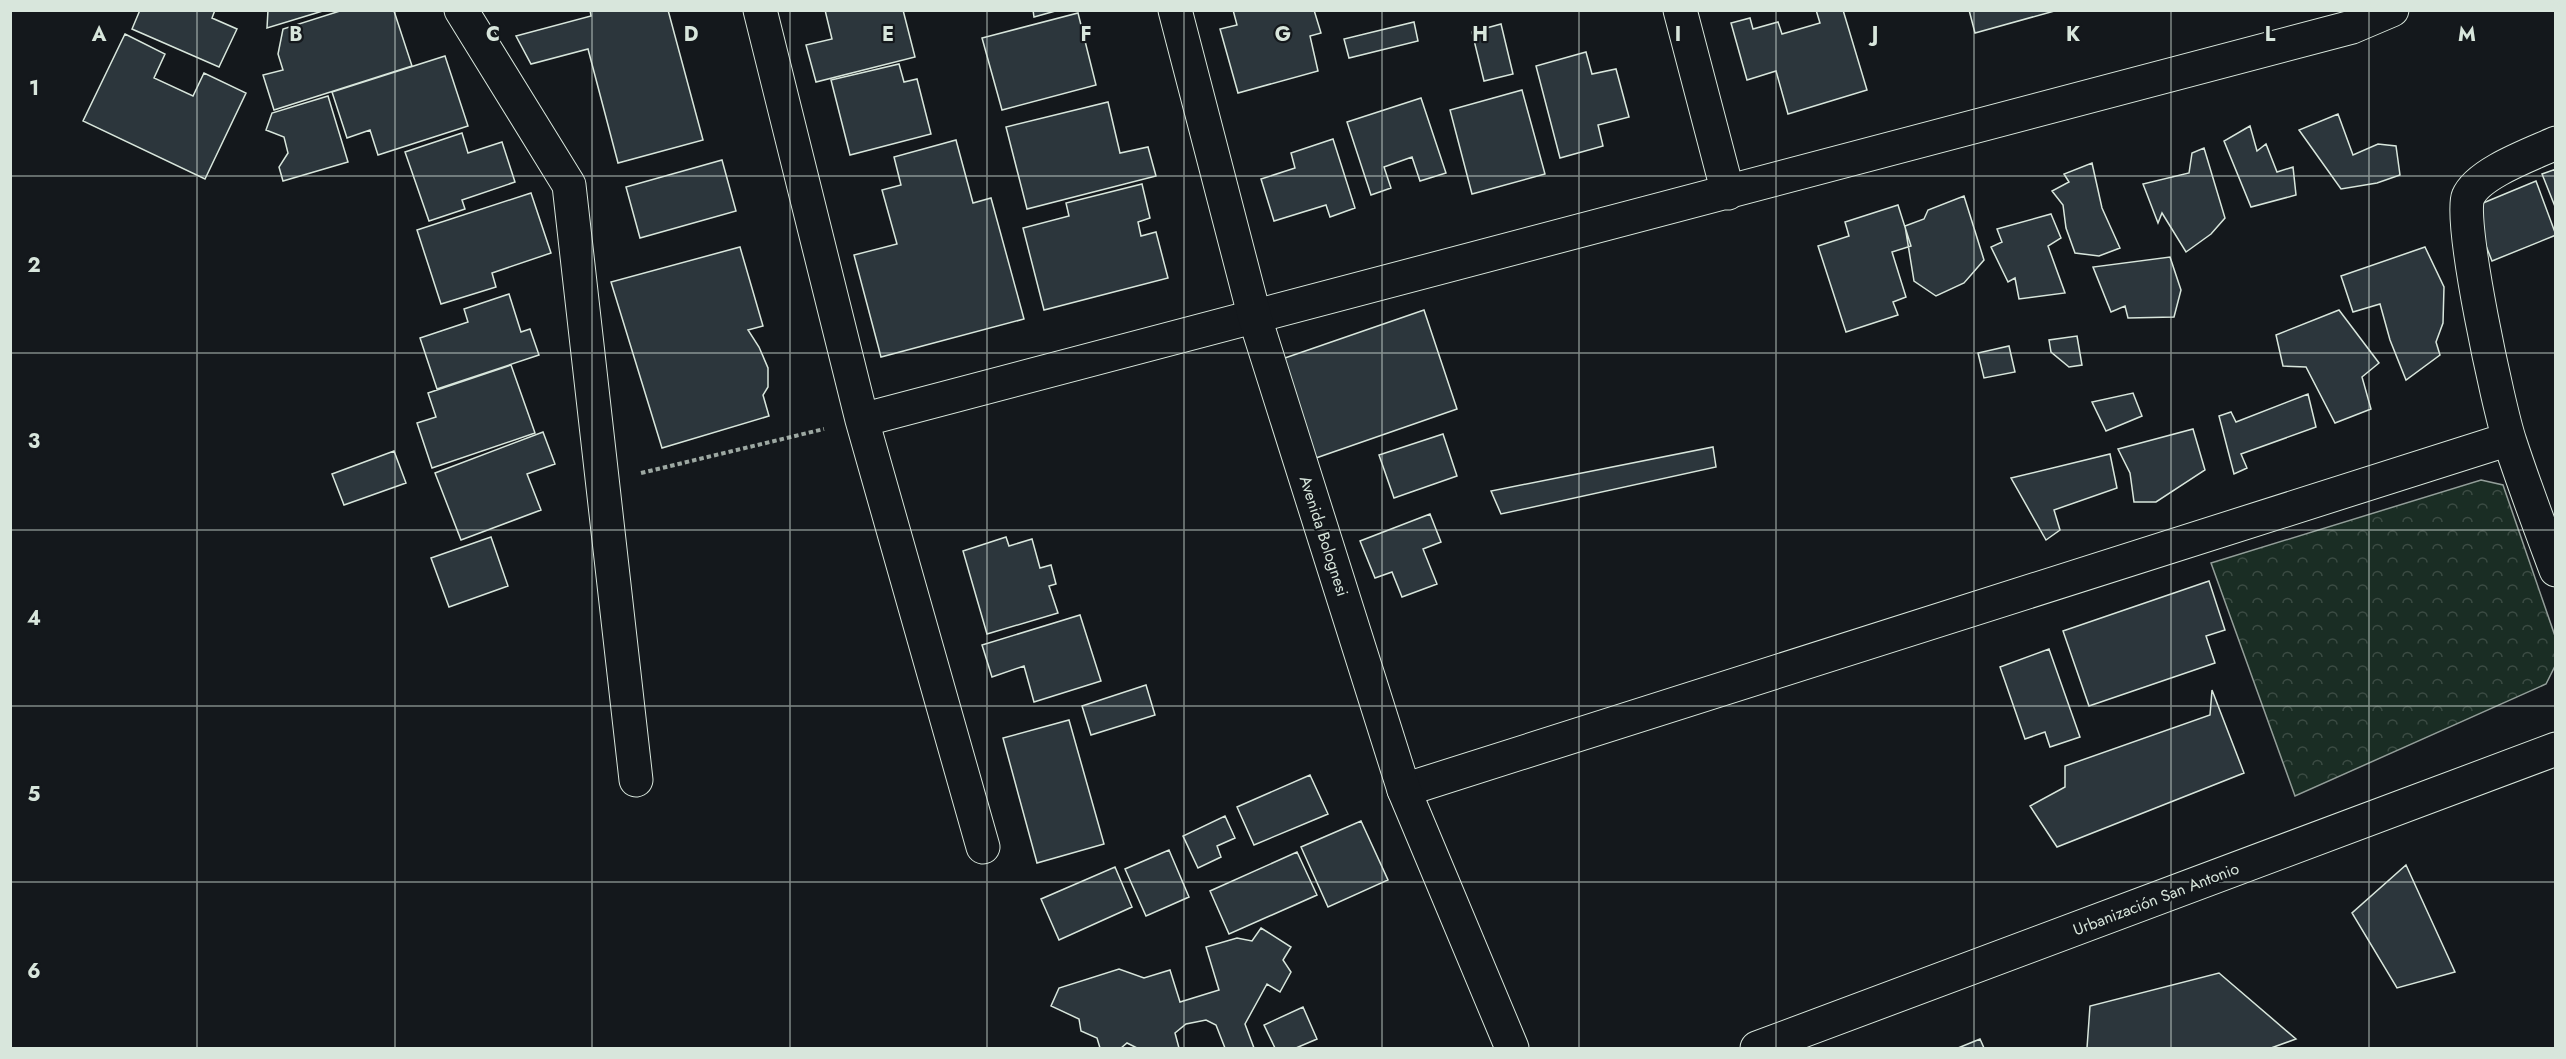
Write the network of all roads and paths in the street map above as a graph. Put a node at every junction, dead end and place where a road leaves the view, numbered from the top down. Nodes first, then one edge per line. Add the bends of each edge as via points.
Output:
1 (461, 10) edge
2 (760, 10) edge
3 (1175, 10) edge
4 (1680, 10) edge
5 (2392, 10) edge
6 (2556, 143) edge
7 (1728, 193) junction
8 (1255, 318) junction
9 (862, 420) junction
10 (2509, 439) junction
11 (603, 483) junction
12 (2556, 570) edge
13 (2556, 749) edge
14 (636, 780) dead end
15 (1404, 790) junction
16 (983, 847) dead end
17 (1512, 1048) edge
18 (1757, 1048) edge

1 - 11 street via 569,185
2 - 9 street
3 - 8 street, Avenida Bolognesi
4 - 7 street
5 - 7 street via 2352,27
6 - 10 street via 2476,185 2464,206 2469,249
7 - 8 street
8 - 9 street
8 - 15 street, Avenida Bolognesi
9 - 11 path
9 - 16 street
10 - 12 street
10 - 15 street
11 - 14 street
13 - 18 street, Urbanización San Antonio
15 - 17 street, Avenida Bolognesi

